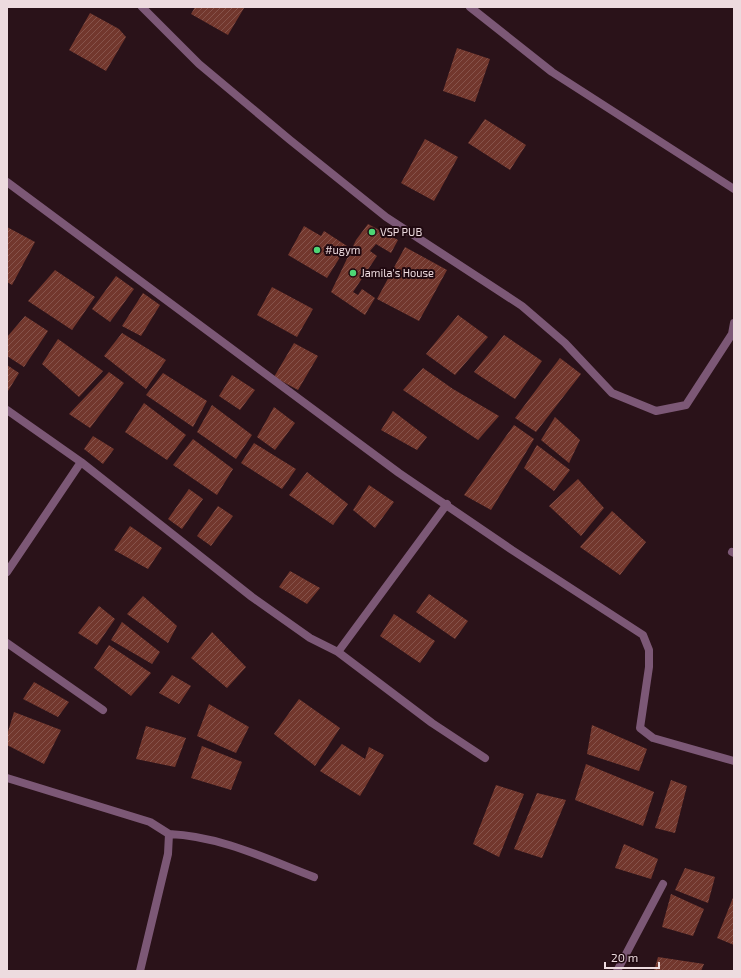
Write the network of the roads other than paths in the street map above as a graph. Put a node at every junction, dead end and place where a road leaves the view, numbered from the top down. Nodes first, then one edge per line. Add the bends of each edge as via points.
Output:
1 (142, 7) edge
2 (470, 7) edge
3 (7, 182) edge
4 (734, 189) edge
5 (734, 323) edge
6 (733, 334) edge
7 (7, 410) edge
8 (81, 462) junction
9 (447, 504) junction
10 (7, 572) edge
11 (7, 644) edge
12 (338, 652) junction
13 (103, 710) dead end
14 (485, 758) dead end
15 (734, 761) edge
16 (7, 778) edge
17 (169, 834) junction
18 (314, 877) dead end
19 (663, 884) dead end
20 (140, 971) edge
21 (617, 971) edge

1 - 6 street via 199,64 386,217 522,306 565,343 612,393 656,411 686,405
2 - 4 street via 552,72
3 - 9 street via 399,473
5 - 6 street
7 - 8 street
8 - 10 street
8 - 12 street via 252,597 310,638
9 - 12 street
9 - 15 street via 512,550 643,635 649,650 649,667 640,728 653,738
11 - 13 street
12 - 14 street via 432,723
16 - 17 street via 150,822
17 - 18 street via 218,840
17 - 20 street via 168,854
19 - 21 street

